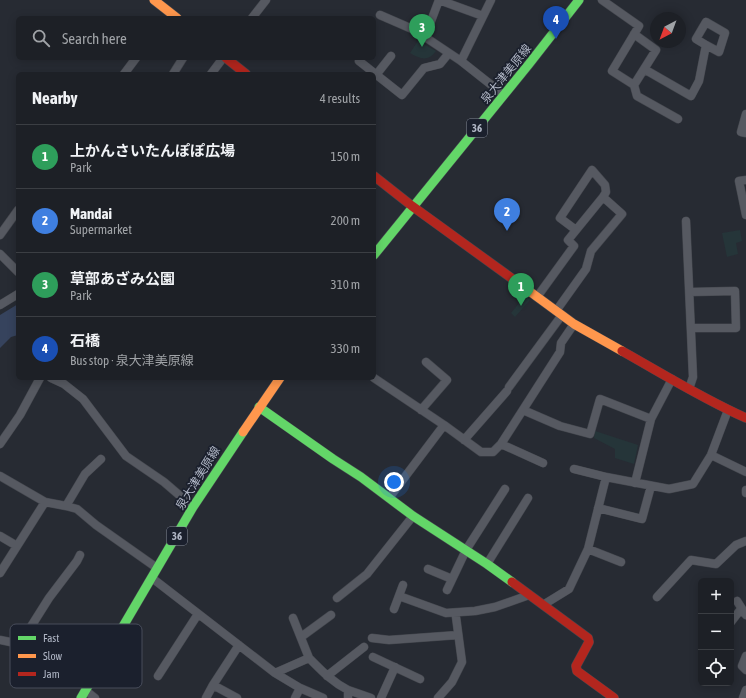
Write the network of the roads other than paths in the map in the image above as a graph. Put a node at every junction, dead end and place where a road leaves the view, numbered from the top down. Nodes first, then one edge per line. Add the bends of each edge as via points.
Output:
1 (154, 0) edge
2 (266, 0) edge
3 (439, 0) edge
4 (491, 0) edge
5 (579, 0) edge
6 (602, 0) edge
7 (380, 15) dead end
8 (171, 16) edge
9 (254, 16) edge
10 (483, 16) junction
11 (634, 34) junction
12 (426, 35) junction
13 (706, 44) dead end
14 (449, 54) junction
15 (391, 56) dead end
16 (134, 60) edge
17 (182, 60) edge
18 (222, 60) edge
19 (228, 60) edge
20 (360, 60) edge
21 (461, 62) junction
22 (644, 69) junction
23 (237, 70) edge
24 (126, 72) edge
25 (174, 72) edge
26 (212, 72) edge
27 (372, 72) edge
28 (376, 75) joint
29 (634, 85) junction
30 (504, 95) junction
31 (746, 114) edge
32 (678, 119) dead end
33 (746, 133) edge
34 (376, 178) edge
35 (746, 180) edge
36 (603, 197) junction
37 (412, 206) junction
38 (16, 213) edge
39 (746, 215) edge
40 (686, 221) dead end
41 (576, 230) junction
42 (0, 234) edge
43 (376, 252) edge
44 (0, 254) edge
45 (16, 270) edge
46 (690, 292) junction
47 (16, 295) edge
48 (537, 297) junction
49 (0, 305) edge
50 (559, 313) junction
51 (574, 324) junction
52 (691, 328) junction
53 (426, 362) dead end
54 (376, 379) edge
55 (672, 379) junction
56 (39, 380) edge
57 (279, 380) edge
58 (65, 381) edge
59 (689, 389) junction
60 (259, 407) junction
61 (421, 410) junction
62 (523, 410) junction
63 (728, 410) junction
64 (746, 418) edge
65 (651, 419) junction
66 (444, 425) junction
67 (464, 440) junction
68 (0, 444) edge
69 (501, 444) junction
70 (711, 455) junction
71 (101, 459) dead end
72 (543, 462) dead end
73 (574, 469) dead end
74 (746, 472) edge
75 (0, 476) edge
76 (606, 477) junction
77 (635, 483) junction
78 (651, 486) junction
79 (505, 489) dead end
80 (389, 498) junction
81 (528, 498) dead end
82 (45, 502) junction
83 (66, 506) junction
84 (193, 507) junction
85 (598, 508) junction
86 (413, 516) junction
87 (0, 536) edge
88 (746, 541) edge
89 (16, 546) junction
90 (588, 548) junction
91 (466, 550) junction
92 (80, 555) dead end
93 (621, 562) dead end
94 (487, 564) junction
95 (157, 568) junction
96 (428, 569) dead end
97 (0, 573) edge
98 (152, 578) junction
99 (452, 580) junction
100 (403, 585) dead end
101 (447, 590) dead end
102 (529, 595) junction
103 (399, 596) junction
104 (337, 598) dead end
105 (657, 598) dead end
106 (543, 605) junction
107 (741, 608) edge
108 (394, 609) dead end
109 (198, 614) junction
110 (331, 616) dead end
111 (456, 617) dead end
112 (293, 618) dead end
113 (734, 618) edge
114 (32, 624) edge
115 (125, 624) edge
116 (458, 635) junction
117 (302, 637) junction
118 (372, 638) dead end
119 (0, 640) edge
120 (10, 642) edge
121 (239, 645) junction
122 (364, 647) dead end
123 (746, 656) edge
124 (309, 658) junction
125 (373, 658) dead end
126 (395, 667) junction
127 (746, 670) edge
128 (275, 673) junction
129 (158, 676) dead end
130 (327, 676) junction
131 (420, 679) dead end
132 (213, 685) junction
133 (300, 688) junction
134 (746, 690) edge
135 (83, 694) edge
136 (348, 694) edge
137 (95, 698) edge
138 (206, 698) edge
139 (237, 698) edge
140 (295, 698) edge
141 (323, 698) edge
142 (371, 698) edge
143 (381, 698) edge
144 (438, 698) edge
145 (614, 698) edge
146 (744, 698) edge

1 - 8 street
2 - 9 street
3 - 10 street
3 - 12 street
4 - 10 street
5 - 30 street, 泉大津美原線 / 36
6 - 11 street via 639,26
7 - 12 street
10 - 21 street
11 - 22 street via 656,50
11 - 29 street via 612,71
12 - 14 street via 425,38
13 - 22 street via 699,81 691,96
14 - 21 street
14 - 28 street via 440,64 424,68 402,95
15 - 28 street
16 - 24 street
17 - 25 street
18 - 26 street
19 - 23 street
20 - 27 street
21 - 30 street
22 - 29 street
29 - 32 street via 637,96
30 - 37 street, 泉大津美原線 / 36
31 - 33 street via 741,132
34 - 37 street
35 - 39 street via 739,181
36 - 41 street
36 - 41 street via 606,192 605,185 592,170 560,218
36 - 50 street via 622,214 591,252 586,269
37 - 43 street, 泉大津美原線 / 36
37 - 48 street
38 - 42 street
40 - 46 street
41 - 48 street via 568,240 574,246
44 - 45 street
46 - 52 street
46 - 52 street via 735,291 736,328
47 - 49 street
48 - 50 street
50 - 51 street
50 - 67 street via 508,389
51 - 55 street
51 - 62 street via 561,343 560,352
52 - 59 street via 694,377
53 - 61 street via 447,380
54 - 61 street
55 - 59 street
55 - 65 street
56 - 68 street via 20,415
57 - 60 street, 泉大津美原線 / 36
58 - 84 street via 83,399 126,456 164,482
59 - 63 street
60 - 80 street
60 - 84 street, 泉大津美原線 / 36
61 - 66 street
62 - 65 street via 560,426 590,434 600,399
62 - 69 street
63 - 64 street
63 - 70 street
65 - 77 street
66 - 67 street
66 - 80 street
67 - 69 street via 481,452 493,452
69 - 72 street
70 - 74 street
70 - 78 street via 693,484 669,489
71 - 83 street via 85,474
73 - 76 street
75 - 82 street
76 - 77 street
76 - 85 street
77 - 78 street
78 - 85 street via 642,519
79 - 91 street
80 - 86 street
81 - 94 street
82 - 83 street
82 - 89 street
83 - 95 street via 77,509
84 - 95 street, 泉大津美原線 / 36
85 - 90 street
86 - 91 street
86 - 104 street via 367,574
87 - 89 street
88 - 105 street via 736,544 716,564 691,560
89 - 97 street
90 - 93 street
90 - 106 street via 569,590
91 - 94 street
91 - 99 street
92 - 114 street
94 - 102 street
95 - 98 street, 泉大津美原線 / 36
96 - 99 street
98 - 109 street
98 - 115 street, 泉大津美原線 / 36
99 - 101 street
100 - 103 street
102 - 103 street via 495,607 446,613
102 - 106 street
103 - 108 street
106 - 145 street via 588,638 589,642 576,666 577,671
107 - 113 street
109 - 121 street
109 - 129 street
110 - 117 street
111 - 116 street
112 - 117 street
116 - 118 street via 390,640
116 - 144 street via 462,662 452,682
117 - 124 street
119 - 120 street
121 - 128 street
121 - 132 street
122 - 130 street
123 - 127 street via 742,666
124 - 128 street
124 - 130 street
125 - 126 street
126 - 131 street
126 - 143 street
128 - 133 street
130 - 136 street
132 - 138 street
132 - 139 street
133 - 140 street
133 - 141 street
134 - 146 street
135 - 137 street
136 - 142 street

